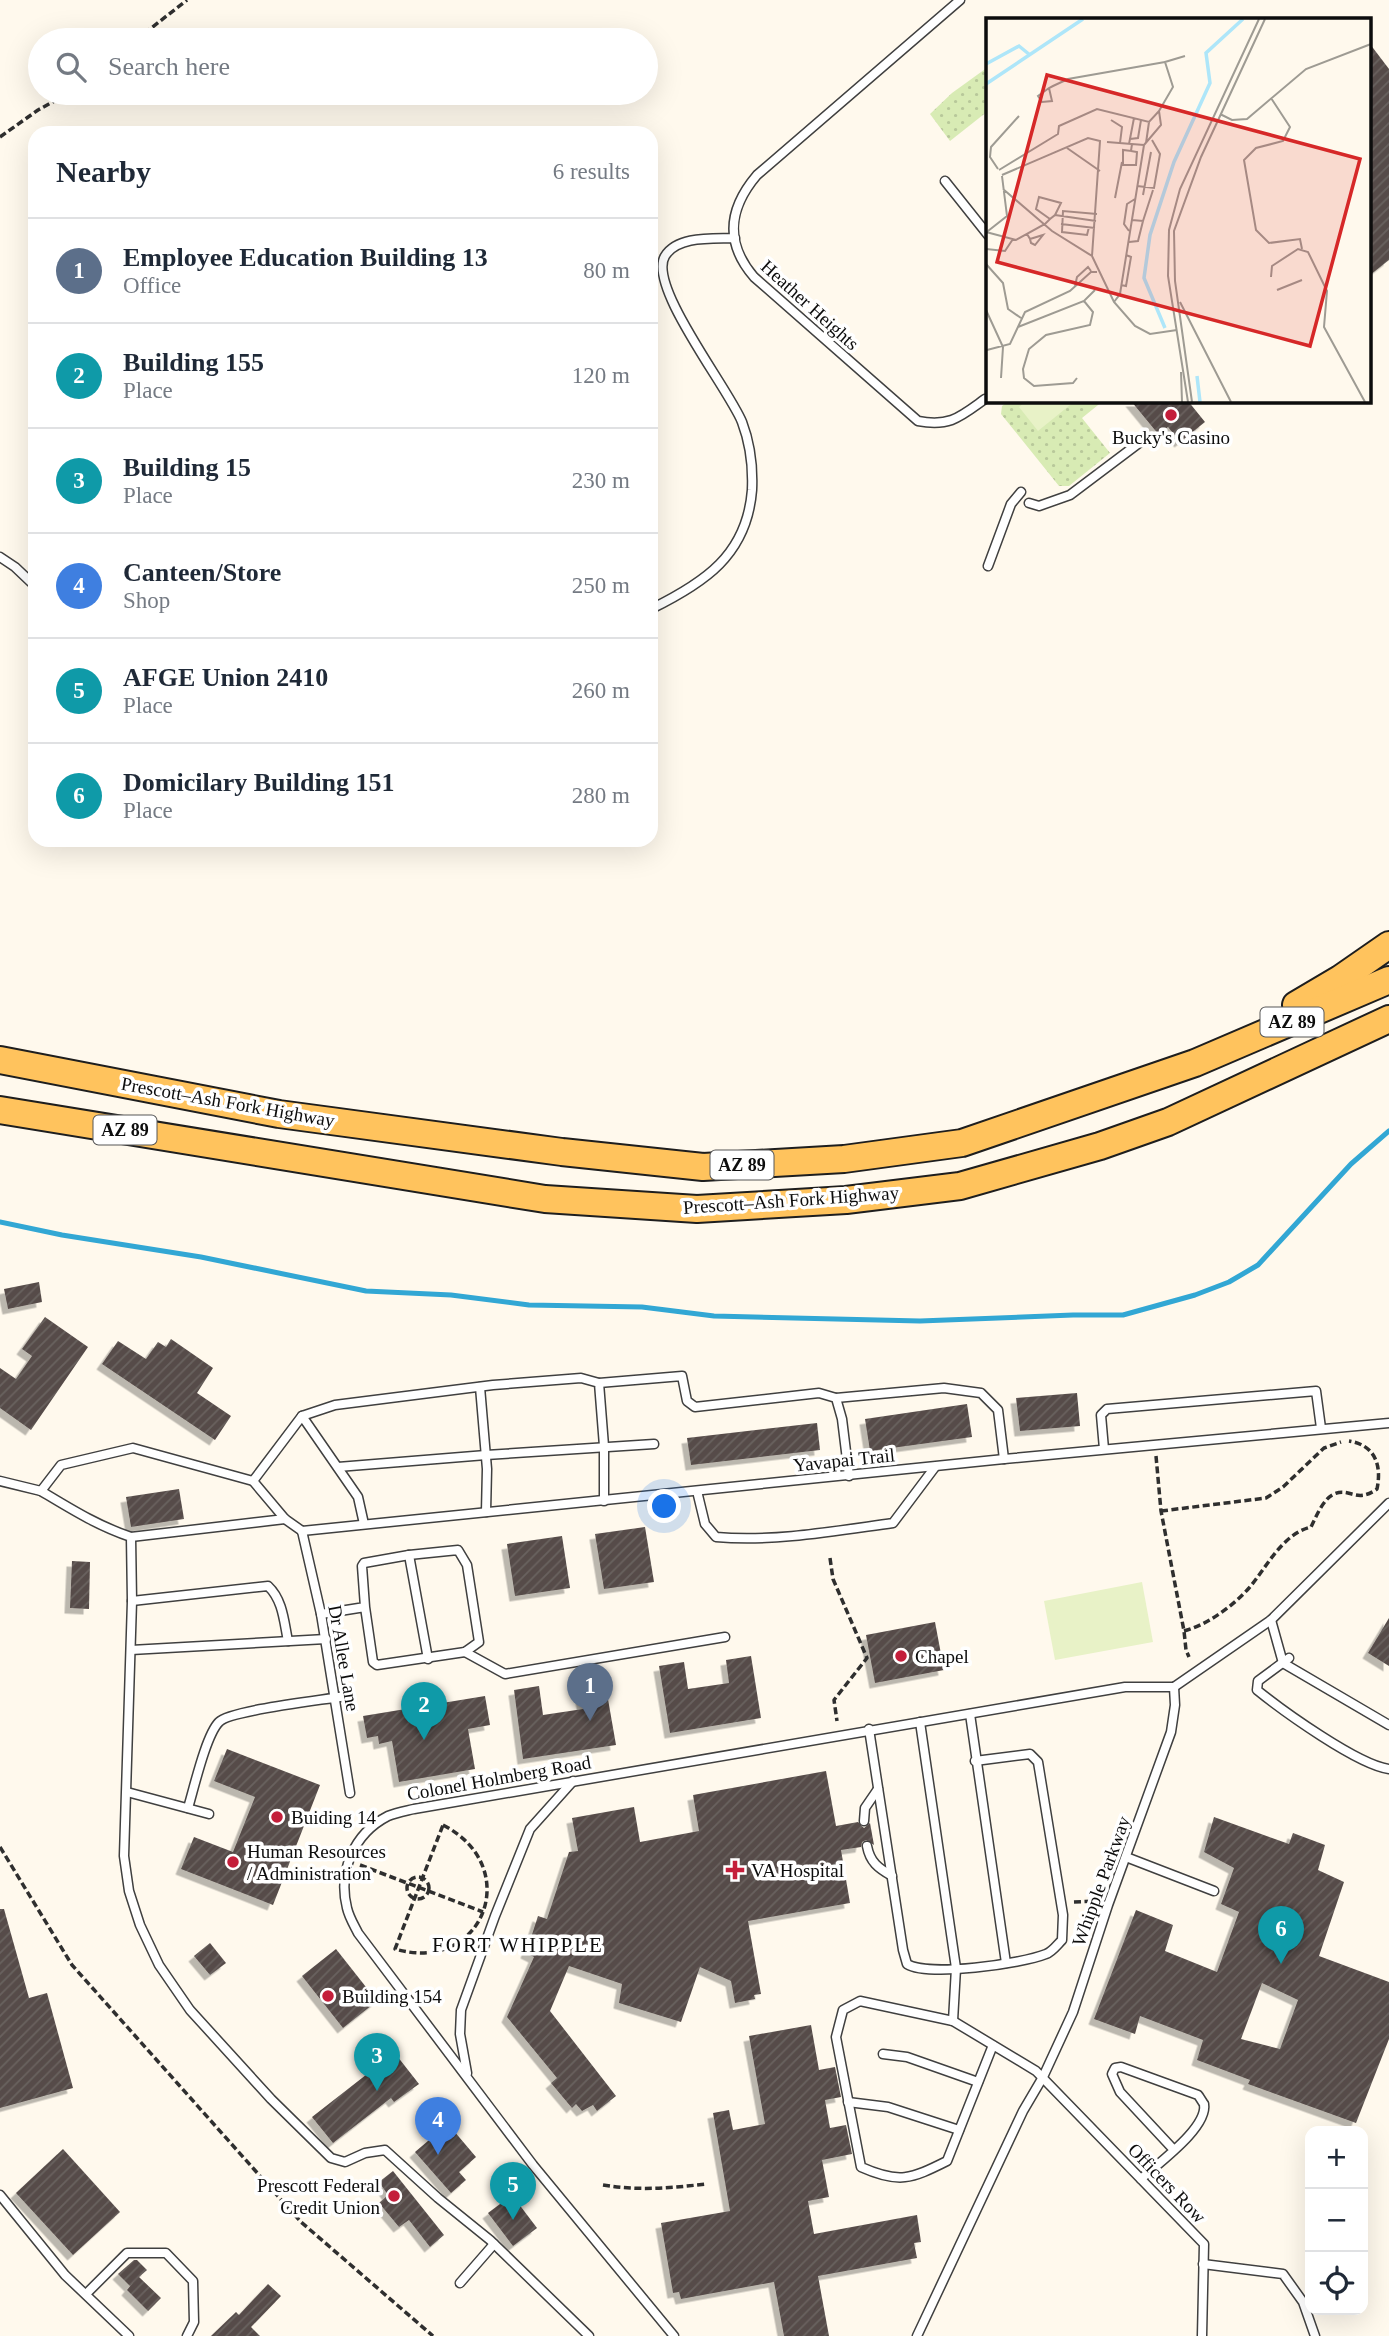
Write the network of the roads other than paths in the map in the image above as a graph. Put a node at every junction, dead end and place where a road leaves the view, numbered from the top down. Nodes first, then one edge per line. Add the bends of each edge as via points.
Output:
1 (960, 0) edge
2 (945, 180) dead end
3 (986, 232) edge
4 (735, 238) junction
5 (985, 399) dead end
6 (1139, 443) dead end
7 (1021, 492) dead end
8 (1029, 503) dead end
9 (0, 557) edge
10 (988, 566) dead end
11 (28, 579) edge
12 (658, 606) edge
13 (1389, 945) edge
14 (1389, 980) edge
15 (1389, 1019) edge
16 (0, 1060) edge
17 (1195, 1063) junction
18 (0, 1110) edge
19 (598, 1383) junction
20 (480, 1387) junction
21 (836, 1398) junction
22 (302, 1416) junction
23 (1389, 1423) edge
24 (1321, 1428) junction
25 (654, 1444) dead end
26 (604, 1446) junction
27 (1104, 1449) junction
28 (486, 1455) junction
29 (1004, 1458) junction
30 (338, 1467) junction
31 (935, 1467) junction
32 (849, 1476) junction
33 (0, 1481) edge
34 (254, 1481) junction
35 (41, 1491) junction
36 (697, 1491) junction
37 (604, 1501) junction
38 (1389, 1503) edge
39 (486, 1512) junction
40 (285, 1519) junction
41 (364, 1524) junction
42 (302, 1531) junction
43 (131, 1537) junction
44 (409, 1555) junction
45 (132, 1601) junction
46 (365, 1608) junction
47 (321, 1614) junction
48 (1271, 1620) junction
49 (725, 1637) dead end
50 (326, 1639) junction
51 (288, 1642) junction
52 (131, 1650) junction
53 (466, 1652) junction
54 (428, 1659) junction
55 (1286, 1660) junction
56 (1174, 1687) junction
57 (346, 1696) dead end
58 (336, 1698) junction
59 (970, 1714) junction
60 (920, 1721) junction
61 (1389, 1725) edge
62 (869, 1729) junction
63 (975, 1761) junction
64 (1389, 1769) edge
65 (573, 1781) junction
66 (878, 1789) junction
67 (127, 1792) junction
68 (351, 1793) dead end
69 (188, 1808) junction
70 (209, 1814) dead end
71 (864, 1821) dead end
72 (867, 1846) dead end
73 (1126, 1857) junction
74 (892, 1876) junction
75 (1214, 1891) dead end
76 (1006, 1963) junction
77 (956, 1968) junction
78 (953, 2021) junction
79 (993, 2045) junction
80 (883, 2054) dead end
81 (467, 2076) junction
82 (1043, 2077) junction
83 (978, 2082) junction
84 (848, 2102) junction
85 (959, 2130) junction
86 (1174, 2150) junction
87 (1141, 2179) junction
88 (0, 2195) edge
89 (494, 2244) junction
90 (1203, 2264) junction
91 (460, 2283) dead end
92 (86, 2294) junction
93 (130, 2336) edge
94 (187, 2336) edge
95 (589, 2336) edge
96 (674, 2336) edge
97 (917, 2336) edge
98 (1202, 2336) edge
99 (1315, 2336) edge

1 - 4 lane, Heather Heights via 757,175 736,210
2 - 3 lane
4 - 5 lane, Heather Heights via 741,262 754,277 918,421 935,425 954,421
4 - 12 lane via 681,244 666,256 663,267 670,300 742,421 751,458 747,518 741,536 719,567
6 - 8 lane via 1070,495 1039,506
7 - 10 lane via 1011,504
9 - 11 lane
13 - 17 main road via 1340,979
14 - 17 main road, Prescott–Ash Fork Highway / AZ 89
15 - 18 main road, Prescott–Ash Fork Highway / AZ 89 via 1168,1122 1100,1146 960,1186 846,1200 697,1209 545,1199
16 - 17 main road, Prescott–Ash Fork Highway / AZ 89 via 279,1114 703,1167 844,1159 962,1143
19 - 20 lane via 581,1378
19 - 21 lane via 682,1376 687,1401 695,1408 819,1394
19 - 26 lane
20 - 22 lane via 335,1405
20 - 28 lane
21 - 29 lane via 944,1388 981,1393 998,1410
21 - 32 lane
22 - 30 lane
22 - 34 lane
23 - 24 lane, Yavapai Trail
24 - 27 lane, Yavapai Trail
24 - 27 lane via 1316,1391 1107,1409 1101,1415
25 - 26 lane
26 - 28 lane
26 - 37 lane
27 - 29 lane, Yavapai Trail
28 - 30 lane
28 - 39 lane
29 - 31 lane, Yavapai Trail
30 - 41 lane via 358,1497
31 - 32 lane, Yavapai Trail
31 - 36 lane via 893,1523 818,1534 716,1537 705,1524
32 - 36 lane, Yavapai Trail
33 - 35 lane
34 - 35 lane via 133,1448 61,1465
34 - 40 lane
35 - 43 lane via 90,1520
36 - 37 lane, Yavapai Trail
37 - 39 lane, Yavapai Trail
38 - 48 lane
39 - 41 lane, Yavapai Trail
40 - 42 lane
40 - 43 lane
41 - 42 lane, Yavapai Trail
42 - 47 lane, Dr Allee Lane
43 - 45 lane
44 - 46 lane via 364,1563
44 - 53 lane via 458,1550 467,1565 478,1642
44 - 54 lane
45 - 51 lane via 268,1586 281,1606
45 - 52 lane
46 - 47 lane
46 - 54 lane via 373,1662
47 - 50 lane, Dr Allee Lane
48 - 55 lane
48 - 56 lane
49 - 53 lane via 505,1675
50 - 51 lane
50 - 58 lane, Dr Allee Lane
51 - 52 lane
52 - 67 lane
53 - 54 lane
55 - 61 lane
55 - 64 lane via 1258,1681 1256,1690 1347,1751
56 - 59 lane, Colonel Holmberg Road via 1125,1687
56 - 73 lane, Whipple Parkway via 1171,1732
57 - 58 lane
58 - 68 lane, Dr Allee Lane
58 - 69 lane via 220,1720 210,1737
59 - 60 lane, Colonel Holmberg Road
59 - 63 lane
60 - 62 lane, Colonel Holmberg Road
60 - 77 lane
62 - 65 lane, Colonel Holmberg Road
62 - 66 lane
63 - 76 lane
63 - 76 lane via 1030,1754 1038,1762 1063,1915 1062,1940 1049,1953
65 - 81 lane via 530,1829 461,2010
65 - 81 lane, Colonel Holmberg Road via 388,1816 367,1831 348,1861 347,1911 358,1933
66 - 71 lane via 864,1808
66 - 74 lane
67 - 69 lane
67 - 89 lane via 124,1856 129,1891 159,1965 190,2010 331,2158 345,2162 385,2150
69 - 70 lane
72 - 74 lane via 870,1858
73 - 75 lane
73 - 82 lane, Whipple Parkway via 1073,2012
74 - 77 lane via 907,1964 915,1969
76 - 77 lane
77 - 78 lane
78 - 79 lane, Officers Row
78 - 84 lane, Officers Row via 860,2001 843,2010 836,2037
79 - 82 lane, Officers Row
79 - 83 lane
80 - 83 lane via 907,2057
81 - 96 lane, Colonel Holmberg Road via 533,2165
82 - 87 lane, Officers Row
82 - 97 lane, Whipple Parkway
83 - 85 lane
84 - 85 lane via 888,2107
84 - 85 lane, Officers Row via 861,2167 883,2178 915,2177 947,2161
86 - 86 lane via 1203,2115 1204,2104 1198,2095 1115,2068 1112,2074 1120,2092
86 - 87 lane
87 - 90 lane, Officers Row via 1204,2244
88 - 92 lane
89 - 91 lane
89 - 95 lane
90 - 98 lane, Officers Row
90 - 99 lane via 1283,2274 1303,2302
92 - 93 lane
92 - 94 lane via 127,2253 166,2253 193,2281 194,2322

